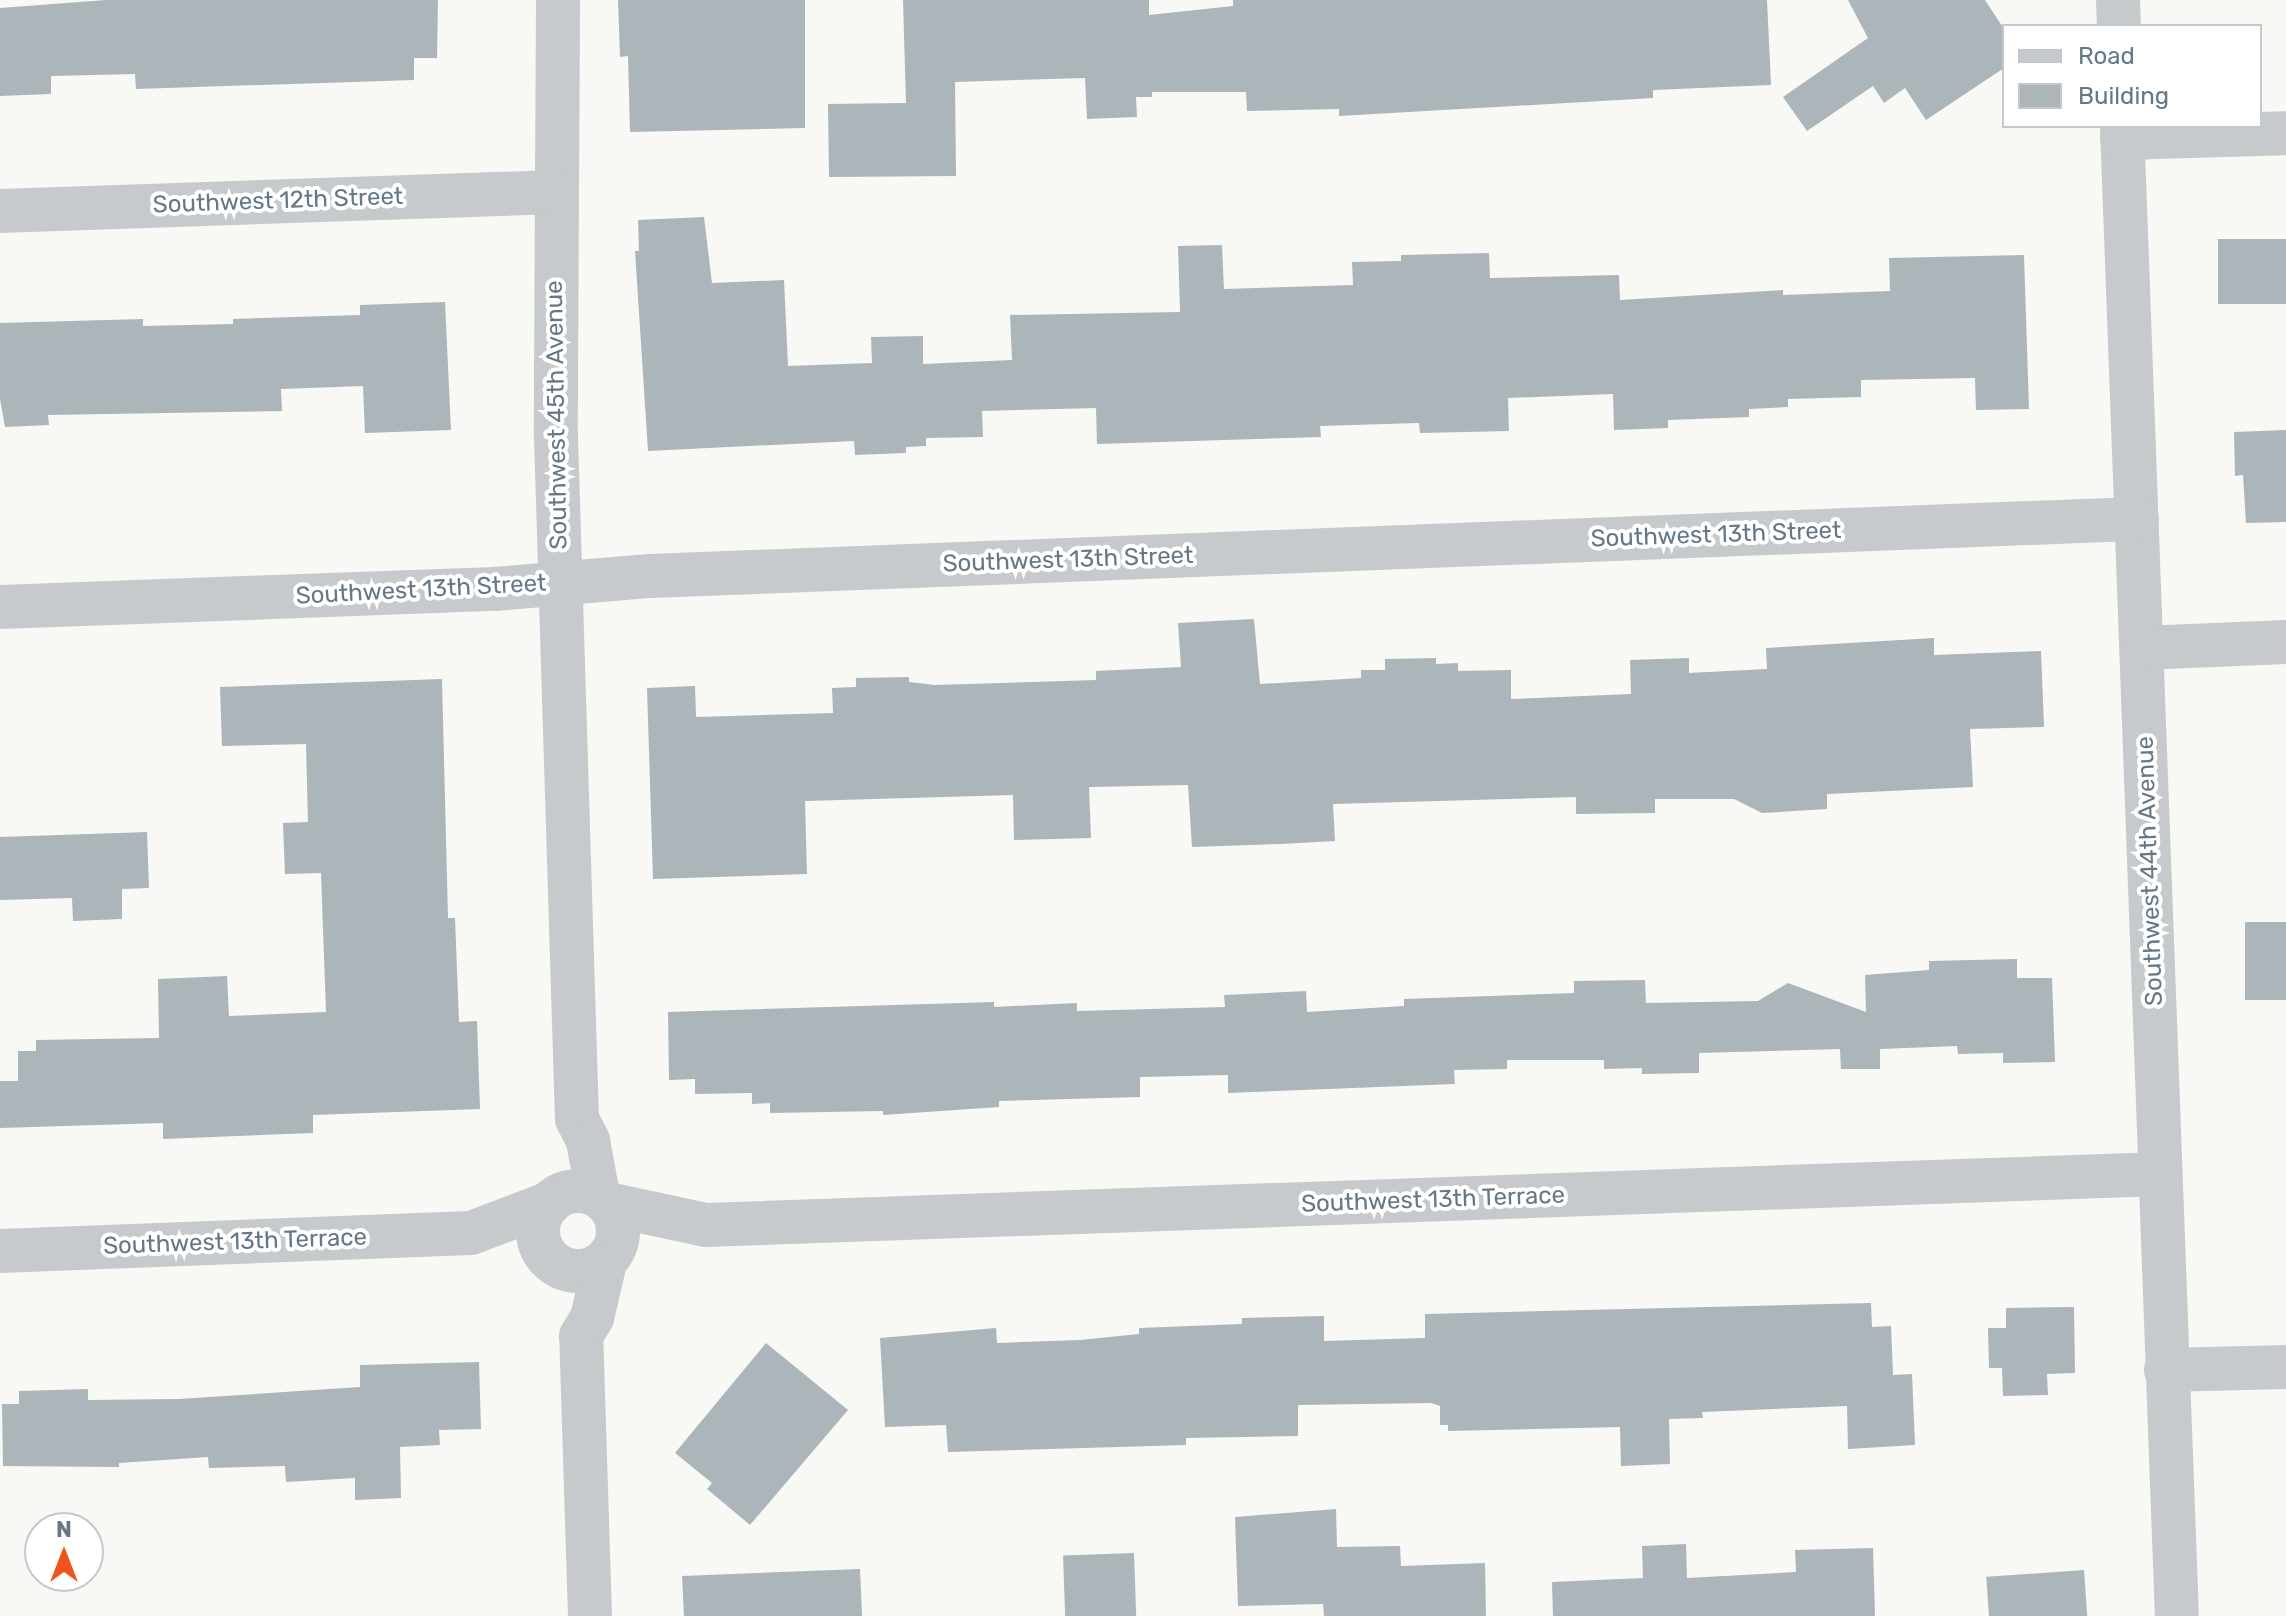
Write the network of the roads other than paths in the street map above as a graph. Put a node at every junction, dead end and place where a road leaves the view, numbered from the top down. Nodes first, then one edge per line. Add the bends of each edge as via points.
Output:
1 (558, 0) edge
2 (2118, 0) edge
3 (2119, 24) edge
4 (2122, 132) edge
5 (2286, 133) edge
6 (557, 192) junction
7 (0, 211) edge
8 (2137, 519) junction
9 (561, 584) junction
10 (0, 607) edge
11 (2286, 642) edge
12 (2142, 648) junction
13 (2160, 1174) junction
14 (578, 1200) junction
15 (706, 1225) junction
16 (471, 1233) junction
17 (0, 1251) edge
18 (546, 1255) junction
19 (608, 1258) junction
20 (581, 1336) junction
21 (2286, 1367) edge
22 (2166, 1370) junction
23 (590, 1616) edge
24 (2177, 1616) edge

1 - 6 street, Southwest 45th Avenue
2 - 3 street
4 - 5 street
4 - 8 street, Southwest 44th Avenue
6 - 7 street, Southwest 12th Street
6 - 9 street, Southwest 45th Avenue
8 - 9 street, Southwest 13th Street
8 - 12 street, Southwest 44th Avenue
9 - 10 street, Southwest 13th Street
9 - 14 street, Southwest 45th Avenue via 577,1119 588,1141
11 - 12 street
12 - 13 street, Southwest 44th Avenue
13 - 15 street, Southwest 13th Terrace
13 - 22 street, Southwest 44th Avenue
14 - 15 street, Southwest 13th Terrace
14 - 16 street, Southwest 13th Terrace
14 - 18 street via 538,1232
14 - 19 street via 619,1234
15 - 19 street, Southwest 13th Terrace
16 - 17 street, Southwest 13th Terrace
16 - 18 street, Southwest 13th Terrace via 518,1251
18 - 19 street via 576,1272
18 - 20 street via 568,1316
19 - 20 street via 592,1318
20 - 23 street
21 - 22 street
22 - 24 street, Southwest 44th Avenue

